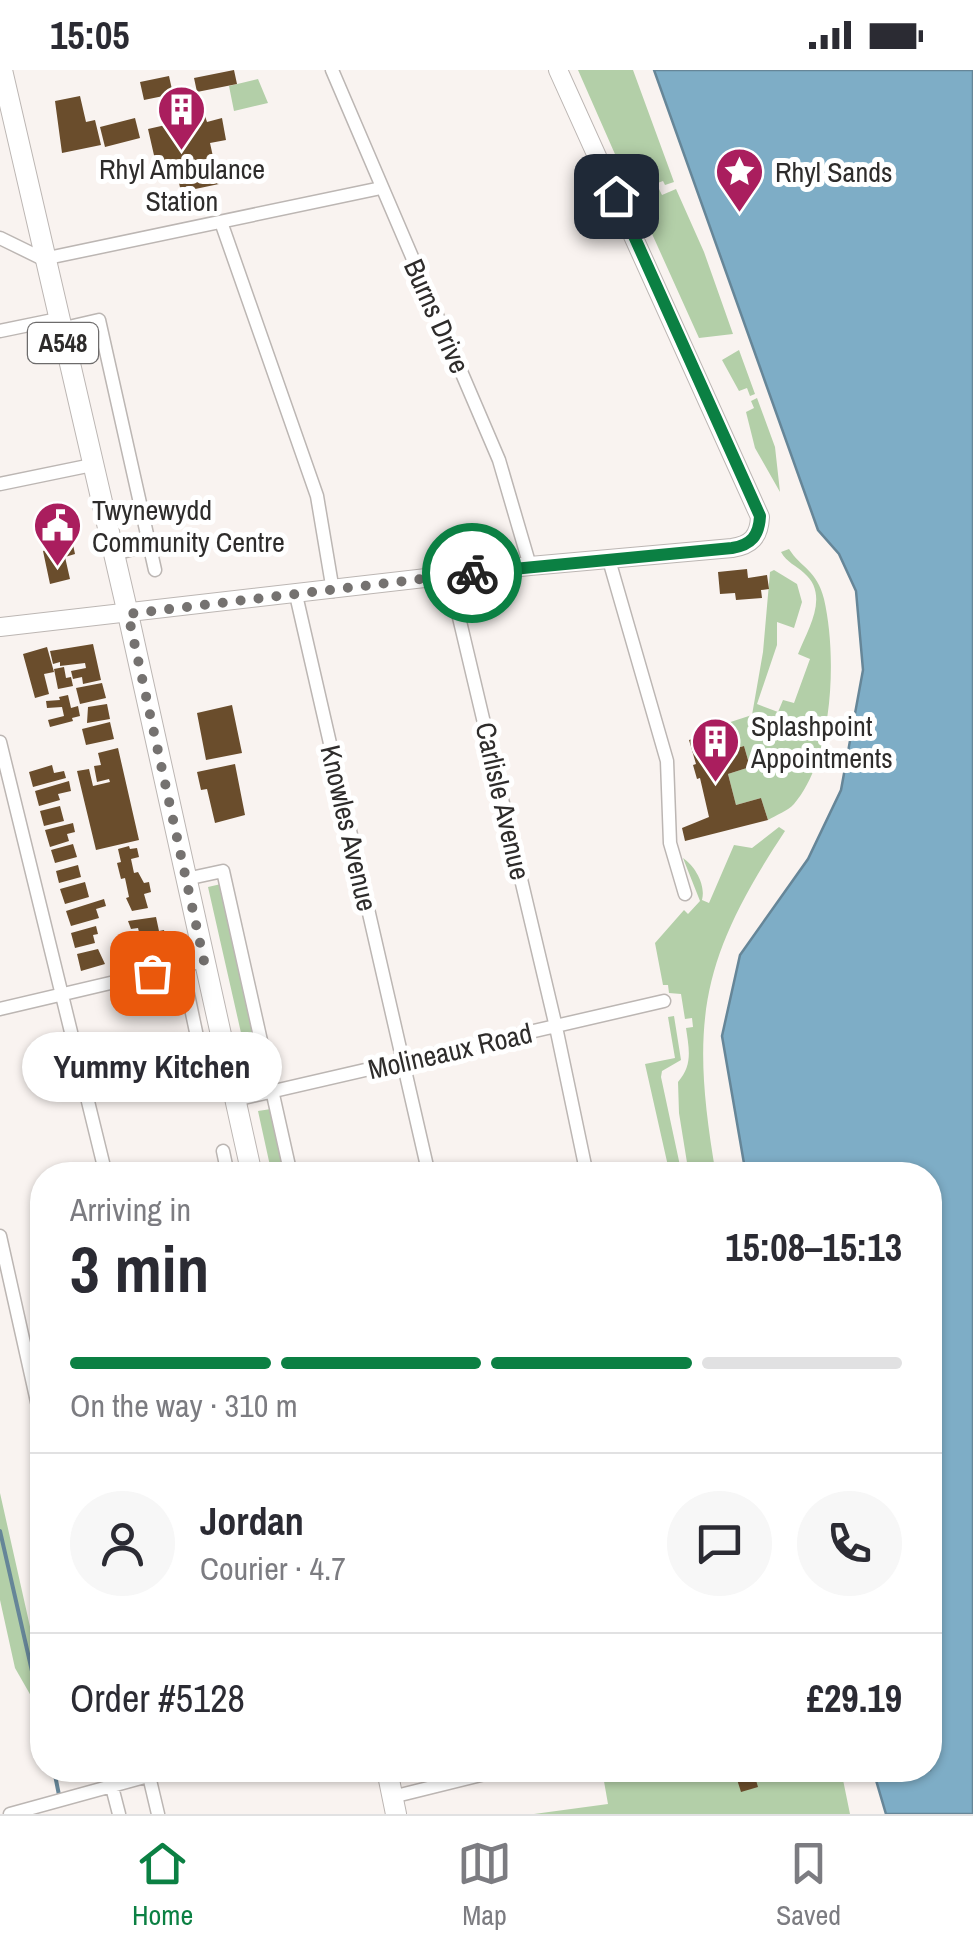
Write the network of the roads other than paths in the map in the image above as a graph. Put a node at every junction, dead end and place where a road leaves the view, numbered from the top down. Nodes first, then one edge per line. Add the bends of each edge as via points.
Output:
1 (2, 70) edge
2 (332, 70) edge
3 (558, 70) edge
4 (381, 188) junction
5 (221, 222) junction
6 (0, 238) edge
7 (43, 259) junction
8 (59, 324) junction
9 (0, 331) edge
10 (92, 465) junction
11 (0, 484) edge
12 (149, 546) junction
13 (114, 554) junction
14 (609, 560) junction
15 (530, 566) junction
16 (155, 570) dead end
17 (449, 575) junction
18 (333, 591) junction
19 (296, 595) junction
20 (128, 614) junction
21 (0, 627) edge
22 (0, 742) edge
23 (186, 879) junction
24 (685, 894) dead end
25 (204, 961) junction
26 (182, 966) junction
27 (64, 994) junction
28 (664, 1001) dead end
29 (0, 1009) edge
30 (556, 1027) junction
31 (199, 1046) dead end
32 (403, 1061) junction
33 (272, 1092) junction
34 (235, 1100) junction
35 (223, 1151) dead end
36 (103, 1162) edge
37 (225, 1162) edge
38 (249, 1162) edge
39 (288, 1162) edge
40 (425, 1162) edge
41 (583, 1162) edge
42 (0, 1236) edge
43 (30, 1370) edge
44 (129, 1782) edge
45 (150, 1782) edge
46 (464, 1782) edge
47 (112, 1787) junction
48 (394, 1805) edge
49 (10, 1814) edge
50 (120, 1814) edge
51 (158, 1814) edge

1 - 7 main road, A548
2 - 4 street, Burns Drive
3 - 14 main road via 760,516 749,544
4 - 5 street
4 - 15 street, Burns Drive via 499,460
5 - 7 street
5 - 18 street via 317,496
6 - 7 street
7 - 8 main road, A548
8 - 9 street
8 - 10 main road, A548
8 - 12 street via 98,320
10 - 11 street
10 - 13 main road, A548
12 - 13 street
12 - 16 street
13 - 20 main road, A548
14 - 15 main road
14 - 24 street via 667,760 669,870
15 - 17 main road
17 - 18 main road
17 - 30 street, Carlisle Avenue
18 - 19 main road
19 - 20 main road
19 - 32 street, Knowles Avenue
20 - 21 main road
20 - 23 main road, A548
22 - 27 street
23 - 25 main road, A548
23 - 33 street via 223,871
25 - 26 street
25 - 34 main road, A548
26 - 27 street
26 - 31 street
27 - 29 street
27 - 36 street
28 - 30 street, Molineaux Road
30 - 32 street, Molineaux Road
30 - 41 street, Carlisle Avenue
32 - 33 street, Molineaux Road
32 - 40 street, Knowles Avenue
33 - 34 street, Molineaux Road
33 - 39 street
34 - 38 main road, A548
35 - 37 street
42 - 43 street
44 - 47 street
45 - 51 street
46 - 48 street
47 - 49 street
47 - 50 street

